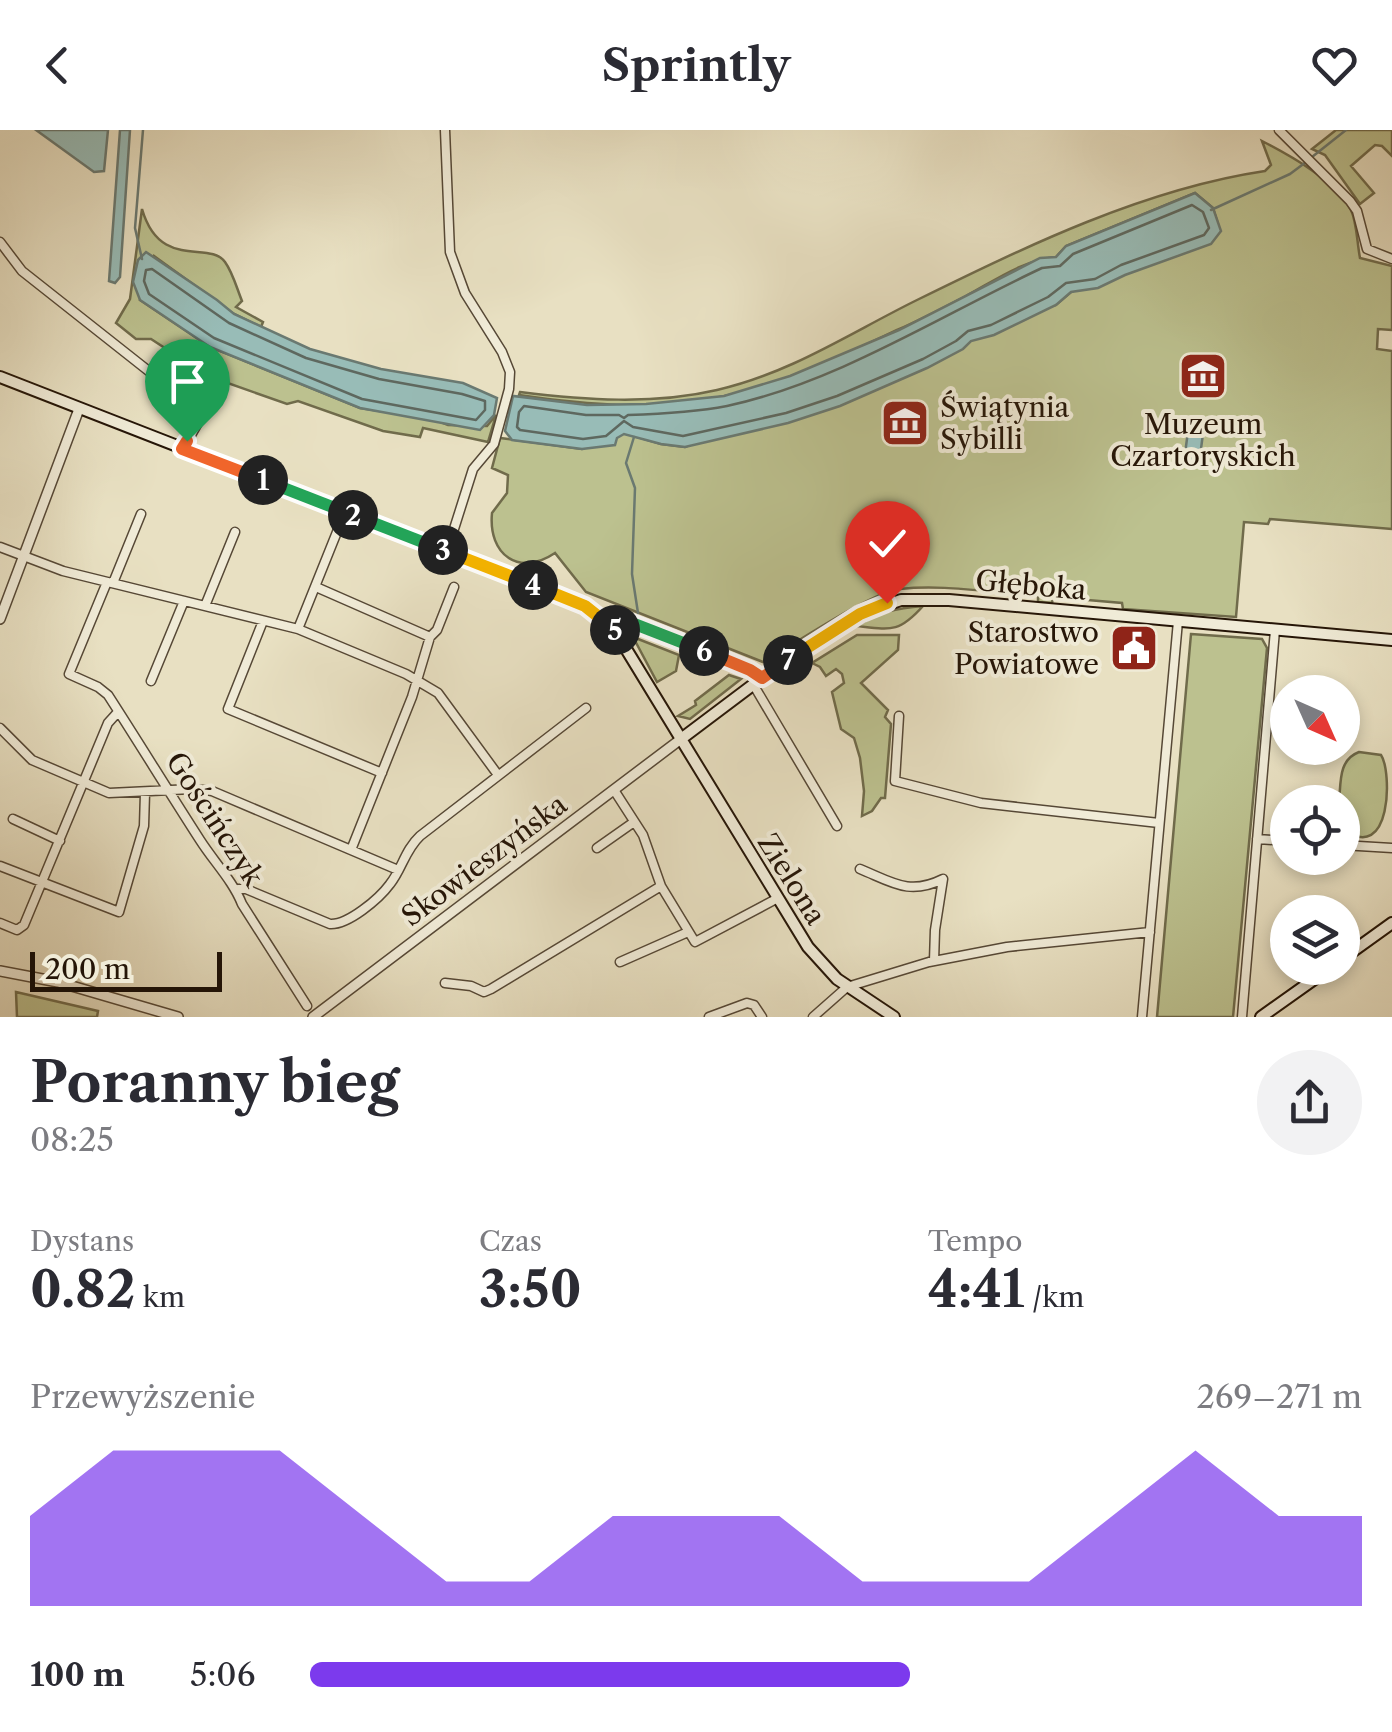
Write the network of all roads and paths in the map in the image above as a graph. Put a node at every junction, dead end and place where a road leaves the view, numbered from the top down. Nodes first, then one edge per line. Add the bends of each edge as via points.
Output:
1 (445, 130) edge
2 (1279, 130) edge
3 (0, 242) edge
4 (1392, 259) edge
5 (0, 378) edge
6 (79, 409) junction
7 (182, 449) junction
8 (346, 512) junction
9 (142, 514) dead end
10 (235, 532) dead end
11 (0, 547) edge
12 (447, 552) junction
13 (24, 556) junction
14 (110, 582) junction
15 (316, 587) junction
16 (454, 588) dead end
17 (184, 601) junction
18 (205, 606) junction
19 (0, 619) edge
20 (263, 621) junction
21 (1178, 621) junction
22 (298, 629) junction
23 (1276, 630) junction
24 (614, 631) junction
25 (430, 637) junction
26 (1392, 640) edge
27 (417, 680) junction
28 (151, 681) dead end
29 (757, 681) junction
30 (586, 708) dead end
31 (118, 712) junction
32 (899, 716) dead end
33 (0, 728) edge
34 (681, 738) junction
35 (382, 772) junction
36 (498, 775) junction
37 (84, 783) junction
38 (614, 790) junction
39 (170, 792) junction
40 (145, 793) junction
41 (12, 819) dead end
42 (634, 822) junction
43 (1159, 823) junction
44 (837, 826) dead end
45 (1258, 839) junction
46 (1270, 840) edge
47 (60, 841) junction
48 (1360, 845) edge
49 (596, 848) dead end
50 (1392, 848) edge
51 (350, 850) junction
52 (0, 866) edge
53 (860, 869) dead end
54 (398, 870) junction
55 (40, 883) junction
56 (660, 886) junction
57 (238, 889) junction
58 (778, 898) junction
59 (0, 923) edge
60 (1392, 923) edge
61 (688, 932) junction
62 (1150, 932) junction
63 (1360, 946) edge
64 (934, 960) junction
65 (620, 962) dead end
66 (0, 971) edge
67 (878, 978) junction
68 (445, 983) dead end
69 (1306, 985) edge
70 (847, 987) junction
71 (870, 1001) junction
72 (307, 1006) dead end
73 (178, 1017) edge
74 (314, 1017) edge
75 (709, 1017) edge
76 (762, 1017) edge
77 (813, 1017) edge
78 (894, 1017) edge
79 (1142, 1017) edge
80 (1242, 1017) edge
81 (1261, 1017) edge

1 - 12 street via 450,252 465,293 507,362 509,388 494,444 473,469
2 - 4 street via 1354,206 1367,249
3 - 7 street via 22,271 203,414
5 - 6 main road
6 - 7 main road
6 - 13 street
7 - 8 main road
8 - 12 main road
8 - 15 street
9 - 14 street
10 - 18 street
11 - 13 street
12 - 24 main road via 585,606
13 - 14 street
13 - 19 street
14 - 17 street
14 - 31 street, Gościńczyk via 69,674 102,690
15 - 22 street
15 - 25 street
16 - 25 street
17 - 18 street
17 - 28 street
18 - 20 street
20 - 22 street
20 - 35 street via 228,708
21 - 23 main road, Głęboka
21 - 29 main road, Głęboka via 901,600 860,614
21 - 43 street
22 - 27 street
23 - 26 main road, Głęboka
23 - 45 street
24 - 29 street via 632,623 750,670
24 - 34 main road, Zielona
25 - 27 street
27 - 35 street
27 - 36 street via 442,698
29 - 34 main road, Głęboka
29 - 44 street
30 - 36 street
31 - 37 street
31 - 39 street, Gościńczyk
32 - 43 street via 895,781 981,803
33 - 37 street via 32,760
34 - 38 street, Skowieszyńska
34 - 58 main road, Zielona
35 - 51 street
36 - 54 street via 414,842
37 - 40 street via 109,793
37 - 47 street
38 - 42 street
38 - 74 street, Skowieszyńska
39 - 40 street
39 - 51 street via 222,794
39 - 57 street, Gościńczyk
40 - 55 street via 144,826 119,912
41 - 47 street
42 - 49 street
42 - 56 street
43 - 62 street
45 - 46 street
45 - 80 street
47 - 55 street
48 - 50 street
51 - 54 street
52 - 55 street
53 - 64 street via 909,888 943,879
54 - 57 street via 385,890 336,925
55 - 59 street via 20,929
56 - 61 street
56 - 68 street via 491,990
57 - 72 street, Gościńczyk
58 - 61 street via 700,942
58 - 70 main road, Zielona via 818,960
60 - 63 main road
61 - 65 street
62 - 64 street
62 - 79 street
64 - 67 street
66 - 73 street
67 - 70 street
67 - 71 street via 868,988
69 - 81 main road
70 - 71 main road, Zielona
70 - 77 street
71 - 78 main road, Zielona
75 - 76 street via 747,1003

